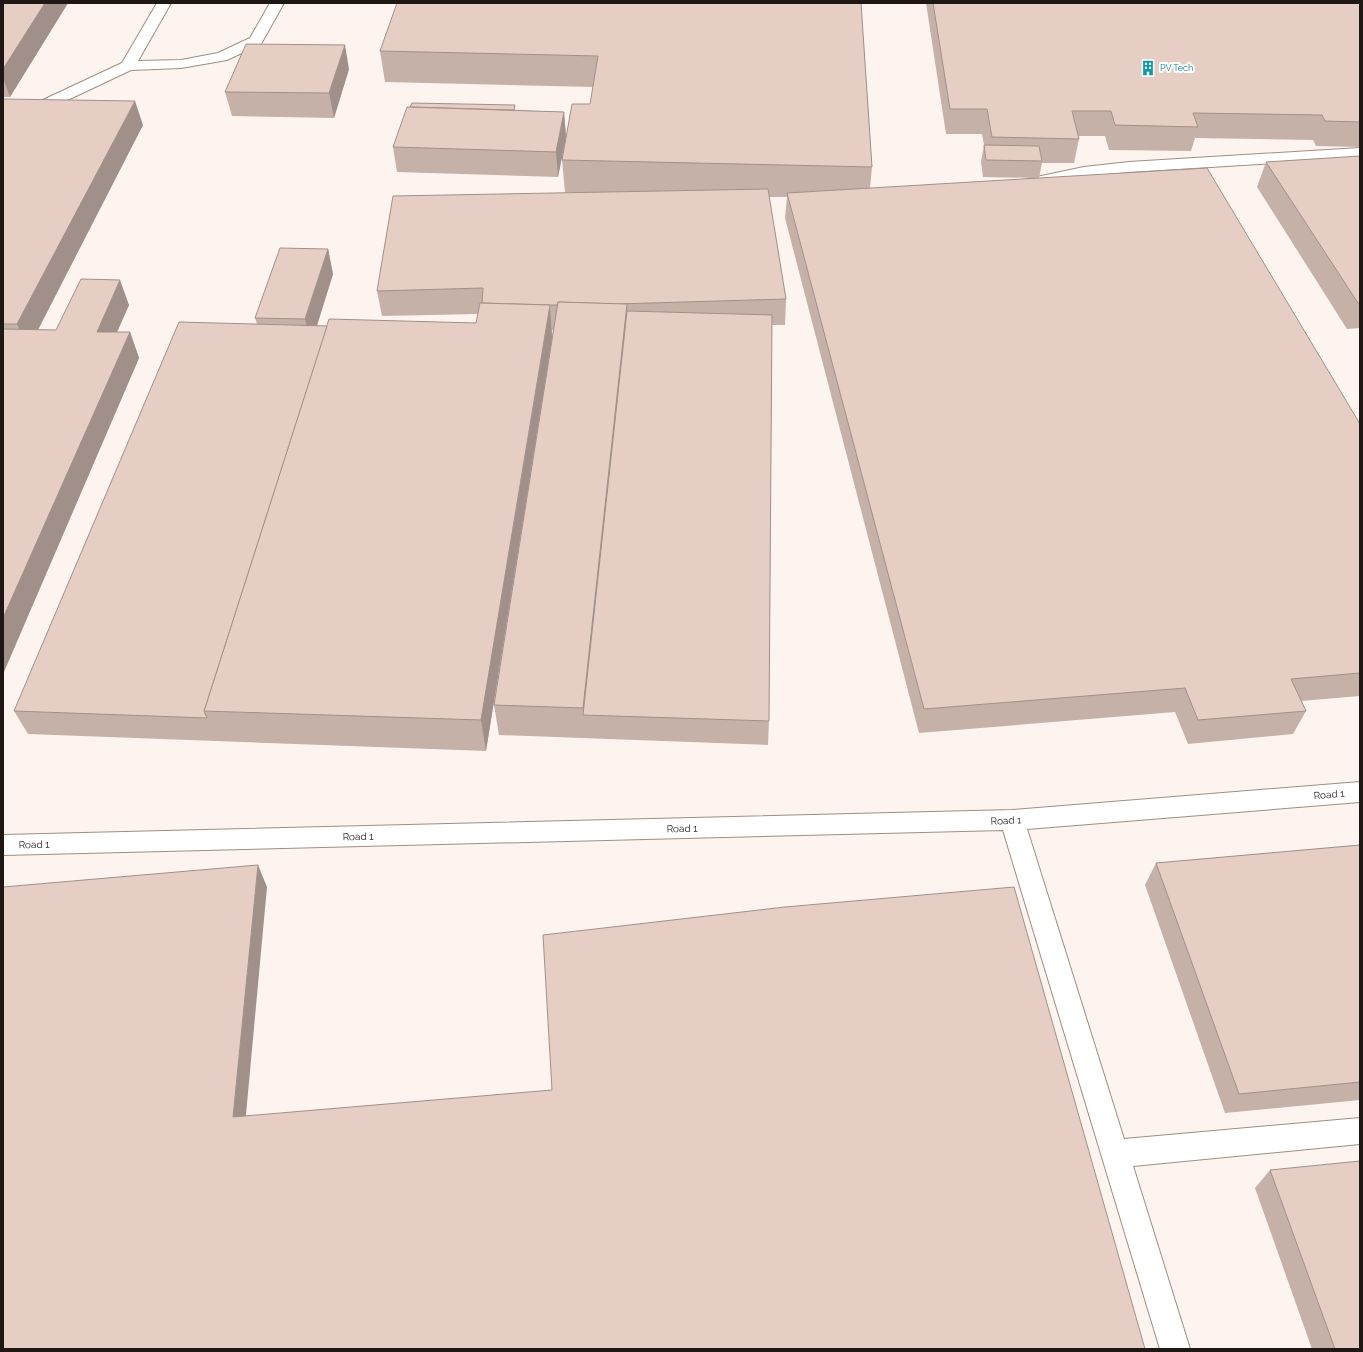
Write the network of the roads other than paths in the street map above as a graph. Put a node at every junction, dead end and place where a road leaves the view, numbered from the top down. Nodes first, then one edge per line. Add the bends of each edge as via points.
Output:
1 (164, 3) edge
2 (277, 3) edge
3 (128, 66) junction
4 (3, 111) edge
5 (1360, 153) edge
6 (1020, 183) edge
7 (1360, 792) edge
8 (1012, 820) junction
9 (3, 845) edge
10 (1360, 1132) edge
11 (1115, 1154) junction
12 (1175, 1349) edge

1 - 3 street
2 - 3 street via 256,41 222,57 180,64
3 - 4 street via 33,111
5 - 6 street via 1136,167 1084,172
7 - 8 street, Road 1
8 - 9 street, Road 1
8 - 11 street
10 - 11 street
11 - 12 street

